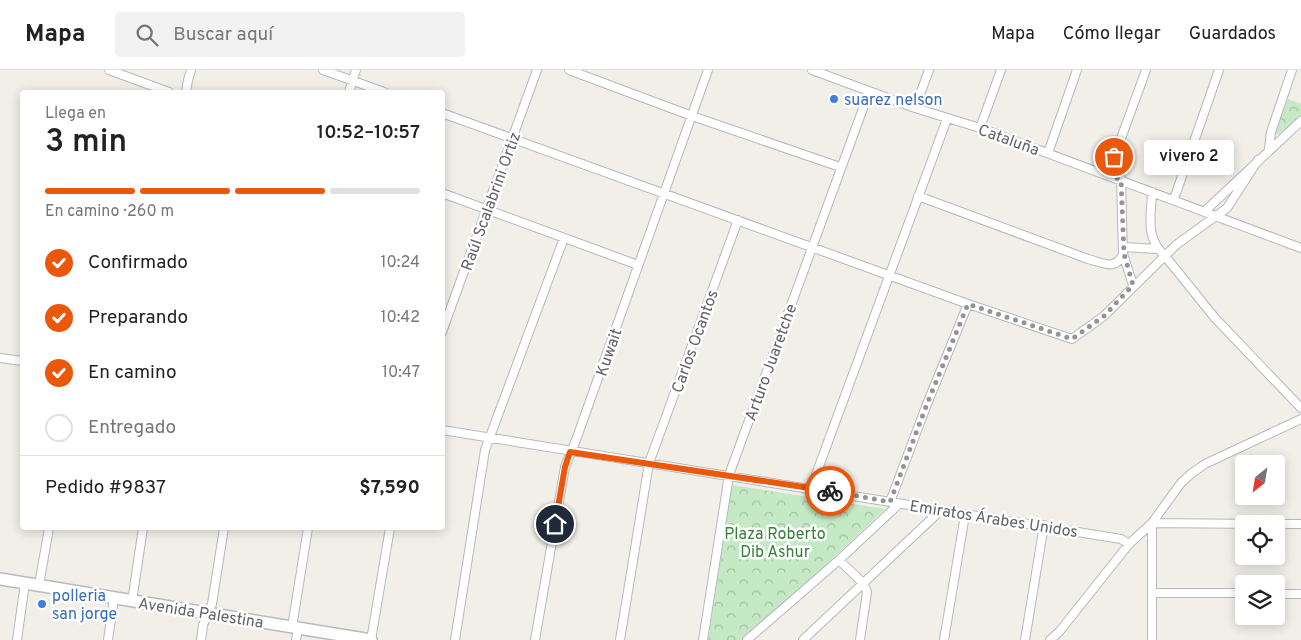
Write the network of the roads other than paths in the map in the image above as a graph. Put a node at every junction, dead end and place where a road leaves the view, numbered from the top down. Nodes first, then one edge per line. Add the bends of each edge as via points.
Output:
1 (109, 70) edge
2 (191, 70) edge
3 (323, 70) edge
4 (356, 70) edge
5 (537, 70) edge
6 (569, 70) edge
7 (708, 70) edge
8 (812, 70) edge
9 (928, 70) edge
10 (1001, 70) edge
11 (1077, 70) edge
12 (1146, 70) edge
13 (1219, 70) edge
14 (1292, 70) edge
15 (353, 81) junction
16 (164, 90) edge
17 (186, 90) edge
18 (350, 90) edge
19 (378, 90) edge
20 (869, 92) junction
21 (915, 108) junction
22 (445, 114) edge
23 (692, 116) junction
24 (947, 119) junction
25 (1301, 121) edge
26 (980, 128) junction
27 (513, 138) junction
28 (1269, 150) junction
29 (1048, 153) junction
30 (1258, 160) junction
31 (840, 167) junction
32 (1108, 174) junction
33 (1121, 180) junction
34 (1152, 192) junction
35 (445, 194) edge
36 (664, 194) junction
37 (918, 196) junction
38 (1174, 199) junction
39 (487, 209) junction
40 (1205, 211) junction
41 (1217, 216) junction
42 (738, 220) junction
43 (564, 238) junction
44 (812, 247) junction
45 (1301, 248) edge
46 (1157, 249) junction
47 (1123, 250) junction
48 (1165, 256) junction
49 (638, 266) junction
50 (890, 276) junction
51 (1133, 285) junction
52 (968, 304) junction
53 (445, 324) edge
54 (0, 358) edge
55 (20, 361) edge
56 (1301, 408) edge
57 (1301, 419) edge
58 (445, 430) edge
59 (490, 438) junction
60 (570, 452) junction
61 (649, 462) junction
62 (729, 475) junction
63 (811, 488) junction
64 (890, 502) junction
65 (899, 504) junction
66 (942, 510) junction
67 (965, 515) junction
68 (1152, 522) junction
69 (1235, 524) edge
70 (1285, 524) edge
71 (1301, 524) edge
72 (1044, 525) junction
73 (49, 530) edge
74 (143, 530) edge
75 (224, 530) edge
76 (308, 530) edge
77 (390, 530) edge
78 (1129, 544) junction
79 (838, 560) junction
80 (0, 579) edge
81 (25, 583) junction
82 (864, 584) junction
83 (39, 585) junction
84 (1152, 593) junction
85 (1235, 593) edge
86 (1285, 594) edge
87 (1301, 594) edge
88 (114, 598) junction
89 (132, 600) junction
90 (208, 614) junction
91 (295, 627) junction
92 (17, 640) edge
93 (108, 640) edge
94 (201, 640) edge
95 (296, 640) edge
96 (372, 640) edge
97 (455, 640) edge
98 (535, 640) edge
99 (620, 640) edge
100 (703, 640) edge
101 (747, 640) edge
102 (803, 640) edge
103 (860, 640) edge
104 (944, 640) edge
105 (1025, 640) edge
106 (1050, 640) edge
107 (1152, 640) edge

1 - 16 street
2 - 17 street
3 - 15 street
4 - 15 street
5 - 27 street, Raúl Scalabrini Ortiz
6 - 23 street
7 - 23 street, Kuwait
8 - 20 street, Cataluña
9 - 21 street
10 - 26 street
11 - 29 street
12 - 32 street
13 - 38 street
14 - 28 street via 1271,132
15 - 18 street
15 - 19 street
20 - 21 street, Cataluña
20 - 31 street, Arturo Juaretche
21 - 24 street, Cataluña
22 - 27 street
23 - 31 street
23 - 36 street, Kuwait
24 - 26 street, Cataluña
24 - 37 street
25 - 28 street
26 - 29 street, Cataluña
27 - 36 street
27 - 39 street, Raúl Scalabrini Ortiz
28 - 30 street
29 - 32 street, Cataluña
30 - 40 street
30 - 41 street via 1232,202
31 - 44 street, Arturo Juaretche
32 - 33 street, Cataluña
33 - 34 street, Cataluña
33 - 47 street
34 - 38 street, Cataluña
34 - 46 street via 1151,232
35 - 39 street
36 - 42 street
36 - 49 street, Kuwait
37 - 47 street via 1088,259 1116,264 1120,262
37 - 50 street
38 - 40 street, Cataluña
39 - 43 street
39 - 53 street, Raúl Scalabrini Ortiz
40 - 41 street, Cataluña
41 - 45 street, Cataluña
41 - 48 street
42 - 44 street
42 - 61 street, Carlos Ocantos
43 - 49 street
43 - 59 street
44 - 50 street
44 - 62 street, Arturo Juaretche
46 - 47 street
46 - 48 street
47 - 51 street
48 - 51 street
48 - 56 street via 1215,318
49 - 60 street, Kuwait
50 - 52 street
50 - 63 street
51 - 52 street via 1104,316 1072,339
52 - 64 street
54 - 55 street
57 - 68 street via 1205,464 1170,497
58 - 59 street, Emiratos Árabes Unidos
59 - 60 street, Emiratos Árabes Unidos
59 - 97 street via 485,450
60 - 61 street, Emiratos Árabes Unidos
60 - 98 street, Kuwait
61 - 62 street, Emiratos Árabes Unidos
61 - 99 street, Carlos Ocantos
62 - 63 street, Emiratos Árabes Unidos
62 - 100 street, Arturo Juaretche
63 - 64 street, Emiratos Árabes Unidos
64 - 65 street, Emiratos Árabes Unidos
65 - 66 street, Emiratos Árabes Unidos
65 - 79 street
66 - 67 street, Emiratos Árabes Unidos
66 - 82 street
67 - 72 street, Emiratos Árabes Unidos
67 - 104 street
68 - 69 street
68 - 78 street
68 - 84 street
70 - 71 street
72 - 78 street, Emiratos Árabes Unidos via 1121,538
72 - 105 street
73 - 83 street
74 - 89 street
75 - 90 street
76 - 91 street
77 - 96 street
78 - 106 street
79 - 82 street
79 - 101 street
80 - 81 street, Avenida Palestina
81 - 83 street, Avenida Palestina
81 - 92 street
82 - 102 street
82 - 103 street via 867,596
83 - 88 street, Avenida Palestina
84 - 85 street
84 - 107 street
86 - 87 street
88 - 89 street, Avenida Palestina
88 - 93 street
89 - 90 street, Avenida Palestina
90 - 91 street, Avenida Palestina
90 - 94 street
91 - 95 street
91 - 96 street, Avenida Palestina

